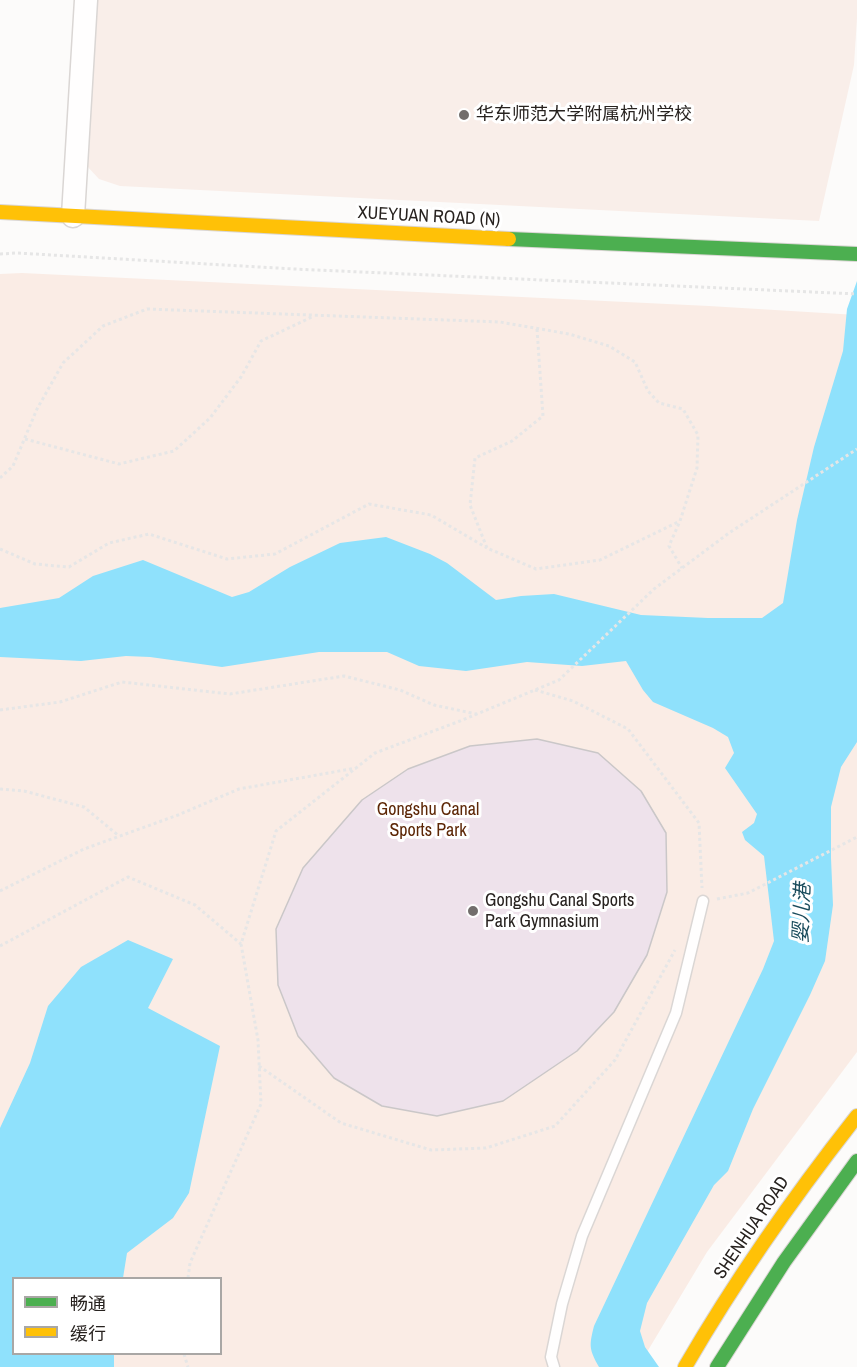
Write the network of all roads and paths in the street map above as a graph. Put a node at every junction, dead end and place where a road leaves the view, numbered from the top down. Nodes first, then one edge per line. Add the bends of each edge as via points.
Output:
1 (86, 0) edge
2 (0, 212) edge
3 (73, 216) junction
4 (0, 254) edge
5 (852, 254) edge
6 (857, 294) edge
7 (316, 315) junction
8 (537, 329) junction
9 (24, 438) junction
10 (857, 449) edge
11 (0, 478) edge
12 (680, 521) junction
13 (487, 548) junction
14 (0, 549) edge
15 (682, 568) junction
16 (535, 690) junction
17 (0, 710) edge
18 (476, 714) junction
19 (357, 768) junction
20 (0, 789) edge
21 (119, 836) junction
22 (857, 837) edge
23 (0, 891) edge
24 (703, 901) junction
25 (241, 944) junction
26 (0, 946) edge
27 (675, 949) dead end
28 (259, 1066) junction
29 (857, 1116) edge
30 (857, 1161) edge
31 (188, 1277) edge
32 (554, 1367) edge
33 (685, 1367) edge
34 (717, 1367) edge

1 - 3 street
2 - 3 main road, XUEYUAN ROAD (N)
3 - 5 main road, XUEYUAN ROAD (N)
4 - 6 path
7 - 8 path via 500,322
7 - 9 path via 147,309 103,326 63,363
7 - 9 path via 261,341 241,377 210,418 174,451 119,464
8 - 12 path via 609,346 635,362 648,391 659,403 683,409 698,435 697,468
8 - 13 path via 543,416 512,441 475,458 470,506
9 - 11 path via 13,466
10 - 15 path
12 - 13 path via 600,560 536,569
12 - 15 path via 669,546
13 - 14 path via 431,514 369,504 275,554 227,559 149,534 109,543 69,567 35,564
15 - 16 path via 654,589 559,680
16 - 18 path
16 - 24 path via 573,701 628,729 699,823
17 - 18 path via 60,702 122,682 230,693 344,676
18 - 19 path via 375,753
19 - 21 path via 238,789
19 - 25 path via 276,831
20 - 21 path via 24,791 84,807
21 - 23 path
22 - 24 path via 748,893
24 - 32 lane via 676,1013 582,1236 562,1304 551,1357
25 - 26 path via 195,905 128,877
25 - 28 path
27 - 28 path via 615,1060 555,1126 486,1148 431,1150 341,1123
28 - 31 path via 261,1104 190,1263
29 - 33 main road, SHENHUA ROAD via 778,1221
30 - 34 main road via 802,1236

